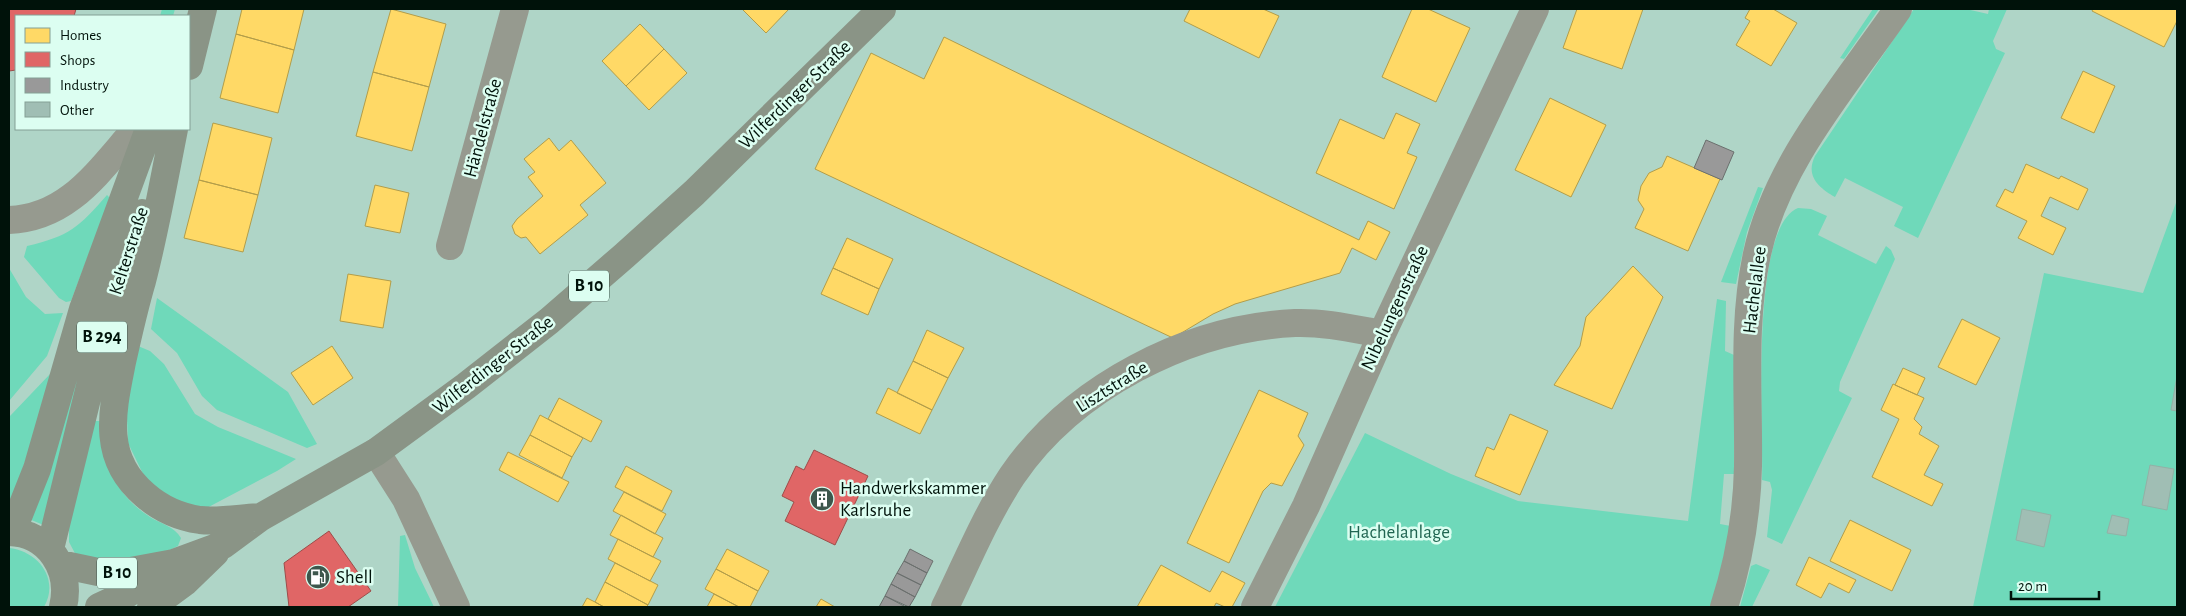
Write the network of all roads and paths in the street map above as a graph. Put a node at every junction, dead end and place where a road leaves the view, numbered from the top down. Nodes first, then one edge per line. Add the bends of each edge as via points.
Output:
1 (203, 9) edge
2 (515, 9) edge
3 (882, 9) edge
4 (1535, 9) edge
5 (1898, 9) edge
6 (190, 62) edge
7 (135, 130) edge
8 (149, 130) edge
9 (170, 130) edge
10 (174, 130) edge
11 (9, 220) edge
12 (450, 246) dead end
13 (1382, 334) junction
14 (376, 452) junction
15 (261, 517) junction
16 (10, 532) edge
17 (223, 545) junction
18 (55, 557) junction
19 (174, 563) junction
20 (63, 607) edge
21 (99, 607) edge
22 (151, 607) edge
23 (456, 607) edge
24 (944, 607) edge
25 (1254, 607) edge
26 (1724, 607) edge

1 - 6 main road
2 - 12 street, Händelstraße
3 - 14 main road, Wilferdinger Straße / B 10 via 694,193 624,256 549,321
4 - 13 street, Nibelungenstraße
5 - 26 street, Hachelallee via 1801,150 1774,201 1762,236 1752,278 1748,321 1748,467 1744,517
7 - 11 street via 82,189 58,208 31,218
8 - 16 main road, Kelterstraße / B 294 via 84,309 37,469
9 - 18 main road, Kelterstraße / B 294 via 107,317
10 - 15 main road via 154,233 129,328 112,411 118,456 134,486 179,516 202,520
13 - 24 street, Lisztstraße via 1341,326 1296,323 1252,328 1184,348 1116,380 1080,404 1044,438 1012,477 986,521
13 - 25 street, Nibelungenstraße via 1306,506
14 - 15 main road, Wilferdinger Straße / B 10
14 - 23 street via 406,499
15 - 17 main road, Wilferdinger Straße / B 10
16 - 18 main road, Wilferdinger Straße via 26,535
17 - 19 main road, Wilferdinger Straße / B 10
17 - 22 main road, B 10 via 185,582
18 - 19 main road, Wilferdinger Straße / B 10 via 98,572 120,573
18 - 20 main road via 66,585
19 - 21 main road, Wilferdinger Straße / B 10 via 127,594

